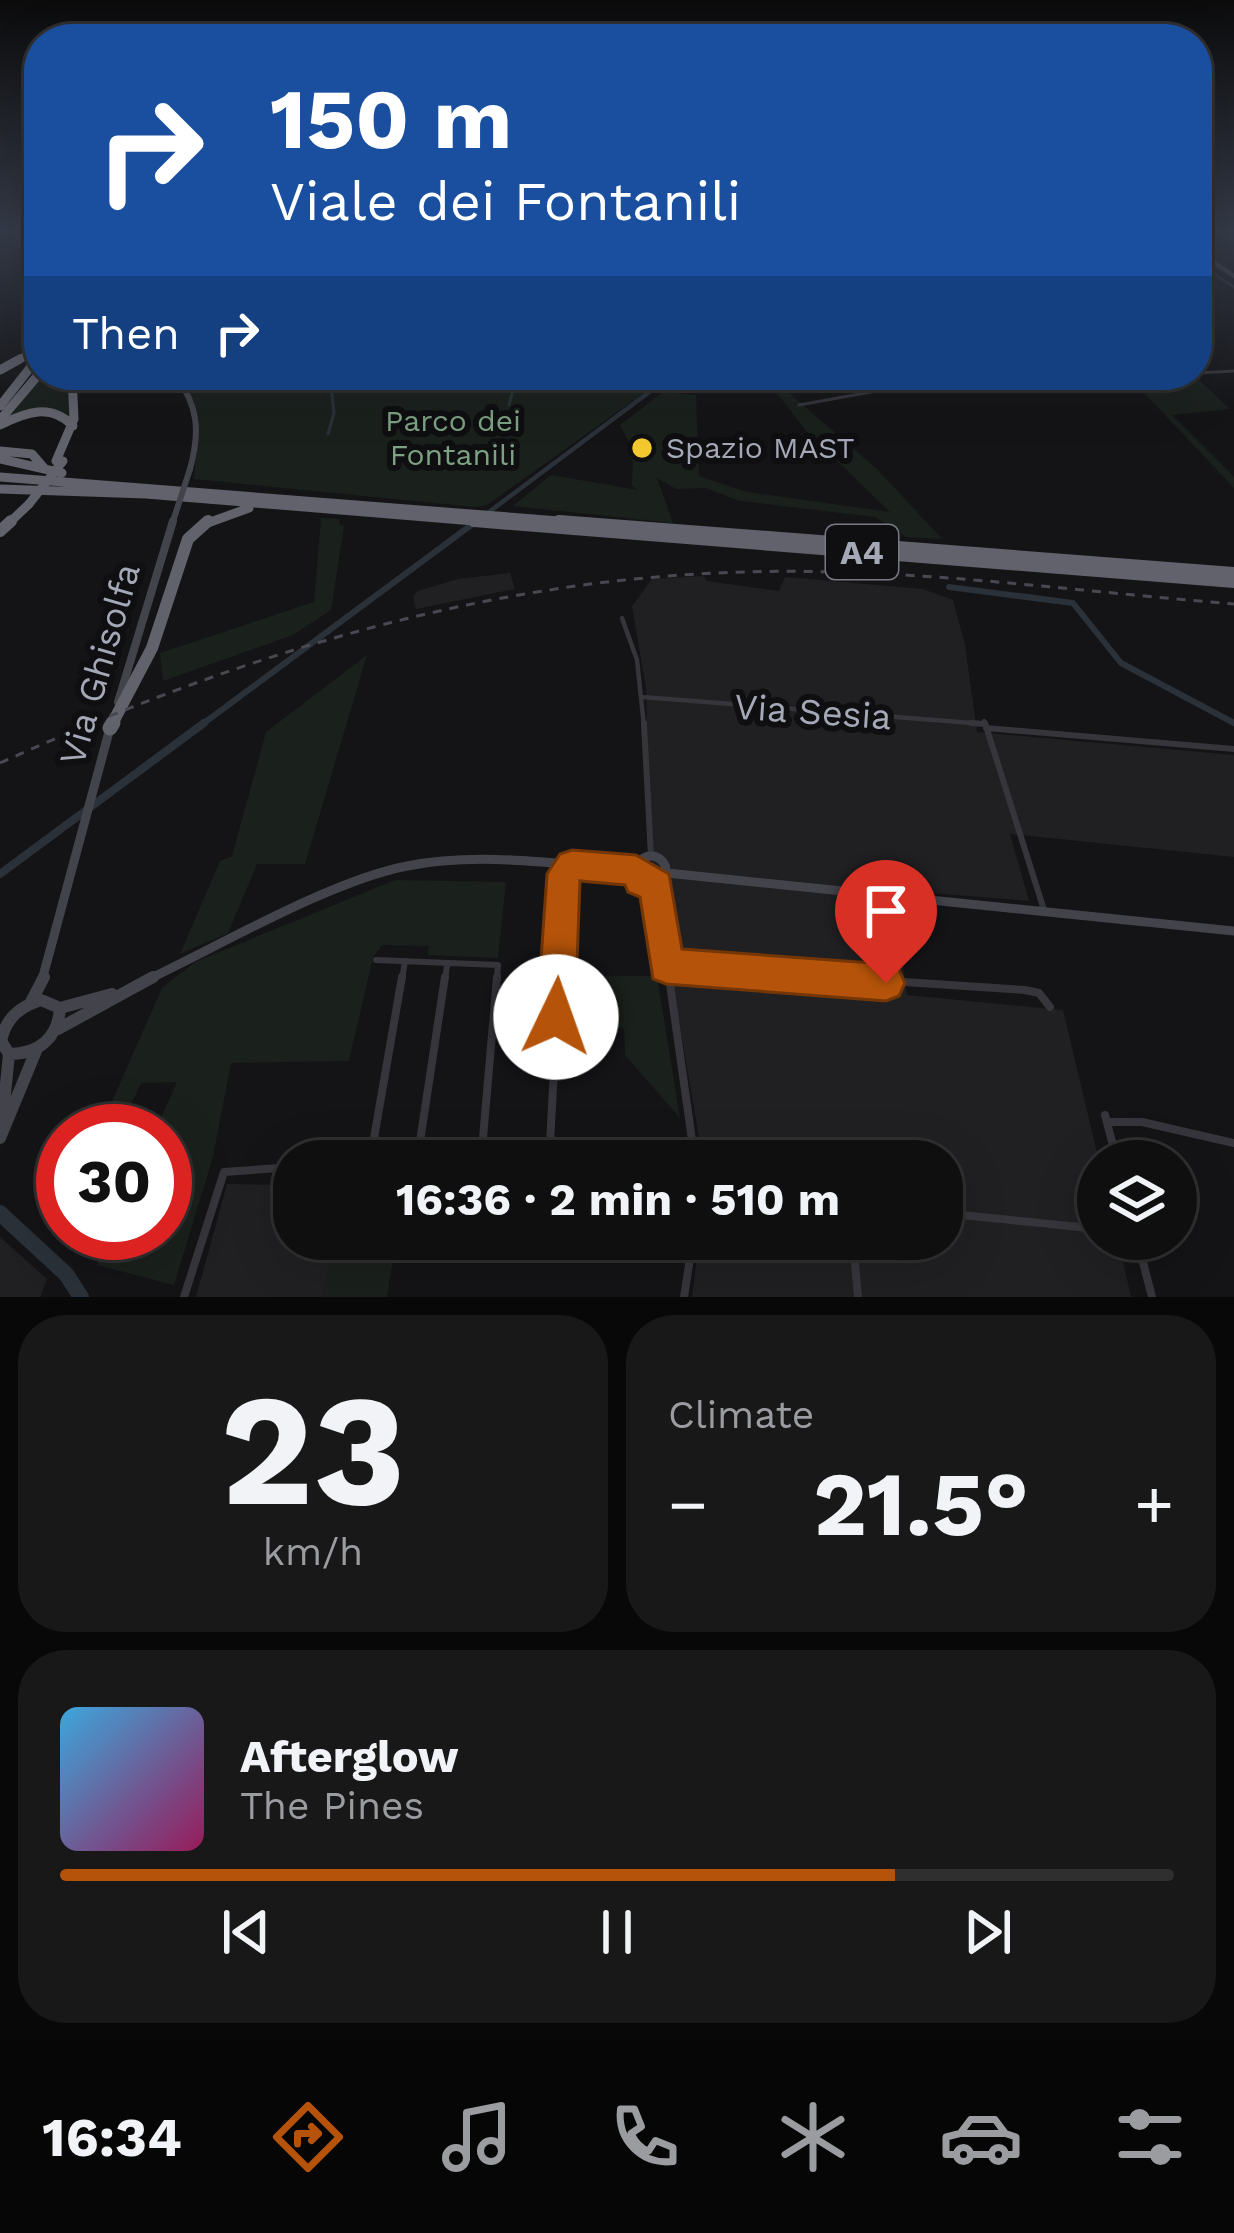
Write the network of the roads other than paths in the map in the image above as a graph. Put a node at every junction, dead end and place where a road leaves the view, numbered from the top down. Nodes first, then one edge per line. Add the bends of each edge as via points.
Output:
1 (24, 378) edge
2 (24, 389) edge
3 (76, 390) edge
4 (78, 390) edge
5 (187, 390) edge
6 (882, 390) edge
7 (799, 405) dead end
8 (0, 417) edge
9 (73, 426) junction
10 (0, 455) edge
11 (60, 461) junction
12 (0, 477) edge
13 (135, 484) junction
14 (0, 495) edge
15 (27, 500) junction
16 (370, 512) junction
17 (472, 516) junction
18 (493, 518) junction
19 (0, 528) edge
20 (1234, 571) edge
21 (1234, 583) edge
22 (622, 618) dead end
23 (642, 698) junction
24 (985, 724) junction
25 (110, 728) junction
26 (1234, 749) edge
27 (650, 857) junction
28 (564, 868) junction
29 (636, 871) junction
30 (667, 873) junction
31 (656, 885) junction
32 (1044, 911) junction
33 (1234, 931) edge
34 (376, 960) dead end
35 (405, 961) junction
36 (448, 963) junction
37 (666, 966) junction
38 (44, 976) junction
39 (136, 985) junction
40 (31, 1002) junction
41 (54, 1004) junction
42 (1050, 1007) dead end
43 (3, 1025) edge
44 (58, 1029) junction
45 (4, 1050) edge
46 (37, 1050) junction
47 (0, 1136) edge
48 (374, 1140) edge
49 (420, 1140) edge
50 (483, 1140) edge
51 (550, 1140) edge
52 (691, 1140) edge
53 (1113, 1140) edge
54 (1234, 1143) edge
55 (273, 1167) edge
56 (963, 1216) edge
57 (1077, 1227) edge
58 (690, 1260) edge
59 (855, 1260) edge
60 (1142, 1260) edge
61 (184, 1297) edge
62 (684, 1297) edge
63 (858, 1297) edge
64 (1152, 1297) edge

1 - 8 highway
2 - 8 highway
3 - 9 highway
4 - 11 highway via 82,415
5 - 25 main road, Via Ghisolfa, bridge via 199,419 190,469
6 - 7 street
8 - 9 highway via 47,411
9 - 11 highway
10 - 13 highway
11 - 15 highway, bridge
12 - 13 highway, A4
13 - 17 highway, A4
14 - 15 highway
15 - 16 highway, A4 via 146,494
15 - 19 highway
16 - 17 highway, A4
16 - 25 highway via 244,508 197,528 152,648
17 - 18 highway, A4
18 - 20 highway, A4
18 - 21 highway, A4
22 - 23 street via 631,629
23 - 24 street, Via Sesia
23 - 27 street
24 - 26 street, Via Sesia
24 - 32 street
25 - 38 main road, Via Ghisolfa
27 - 29 main road
27 - 30 main road
28 - 29 main road
28 - 39 main road via 464,859 387,871
28 - 51 street
29 - 31 main road
30 - 31 main road
30 - 32 main road
31 - 37 street
32 - 33 main road
34 - 35 street
35 - 36 street
35 - 48 street
36 - 49 street
36 - 50 street via 498,965
37 - 42 street via 1024,990
37 - 52 street
38 - 40 main road, Via Ghisolfa
38 - 41 main road, Via Ghisolfa
39 - 41 main road
39 - 44 main road
40 - 41 main road
40 - 43 main road
41 - 44 main road, Via Ghisolfa
43 - 45 main road
44 - 46 main road
45 - 46 main road
45 - 47 main road
46 - 47 main road
53 - 54 street via 1107,1118
55 - 61 street via 224,1172
56 - 57 street
58 - 62 street
59 - 63 street
60 - 64 street

